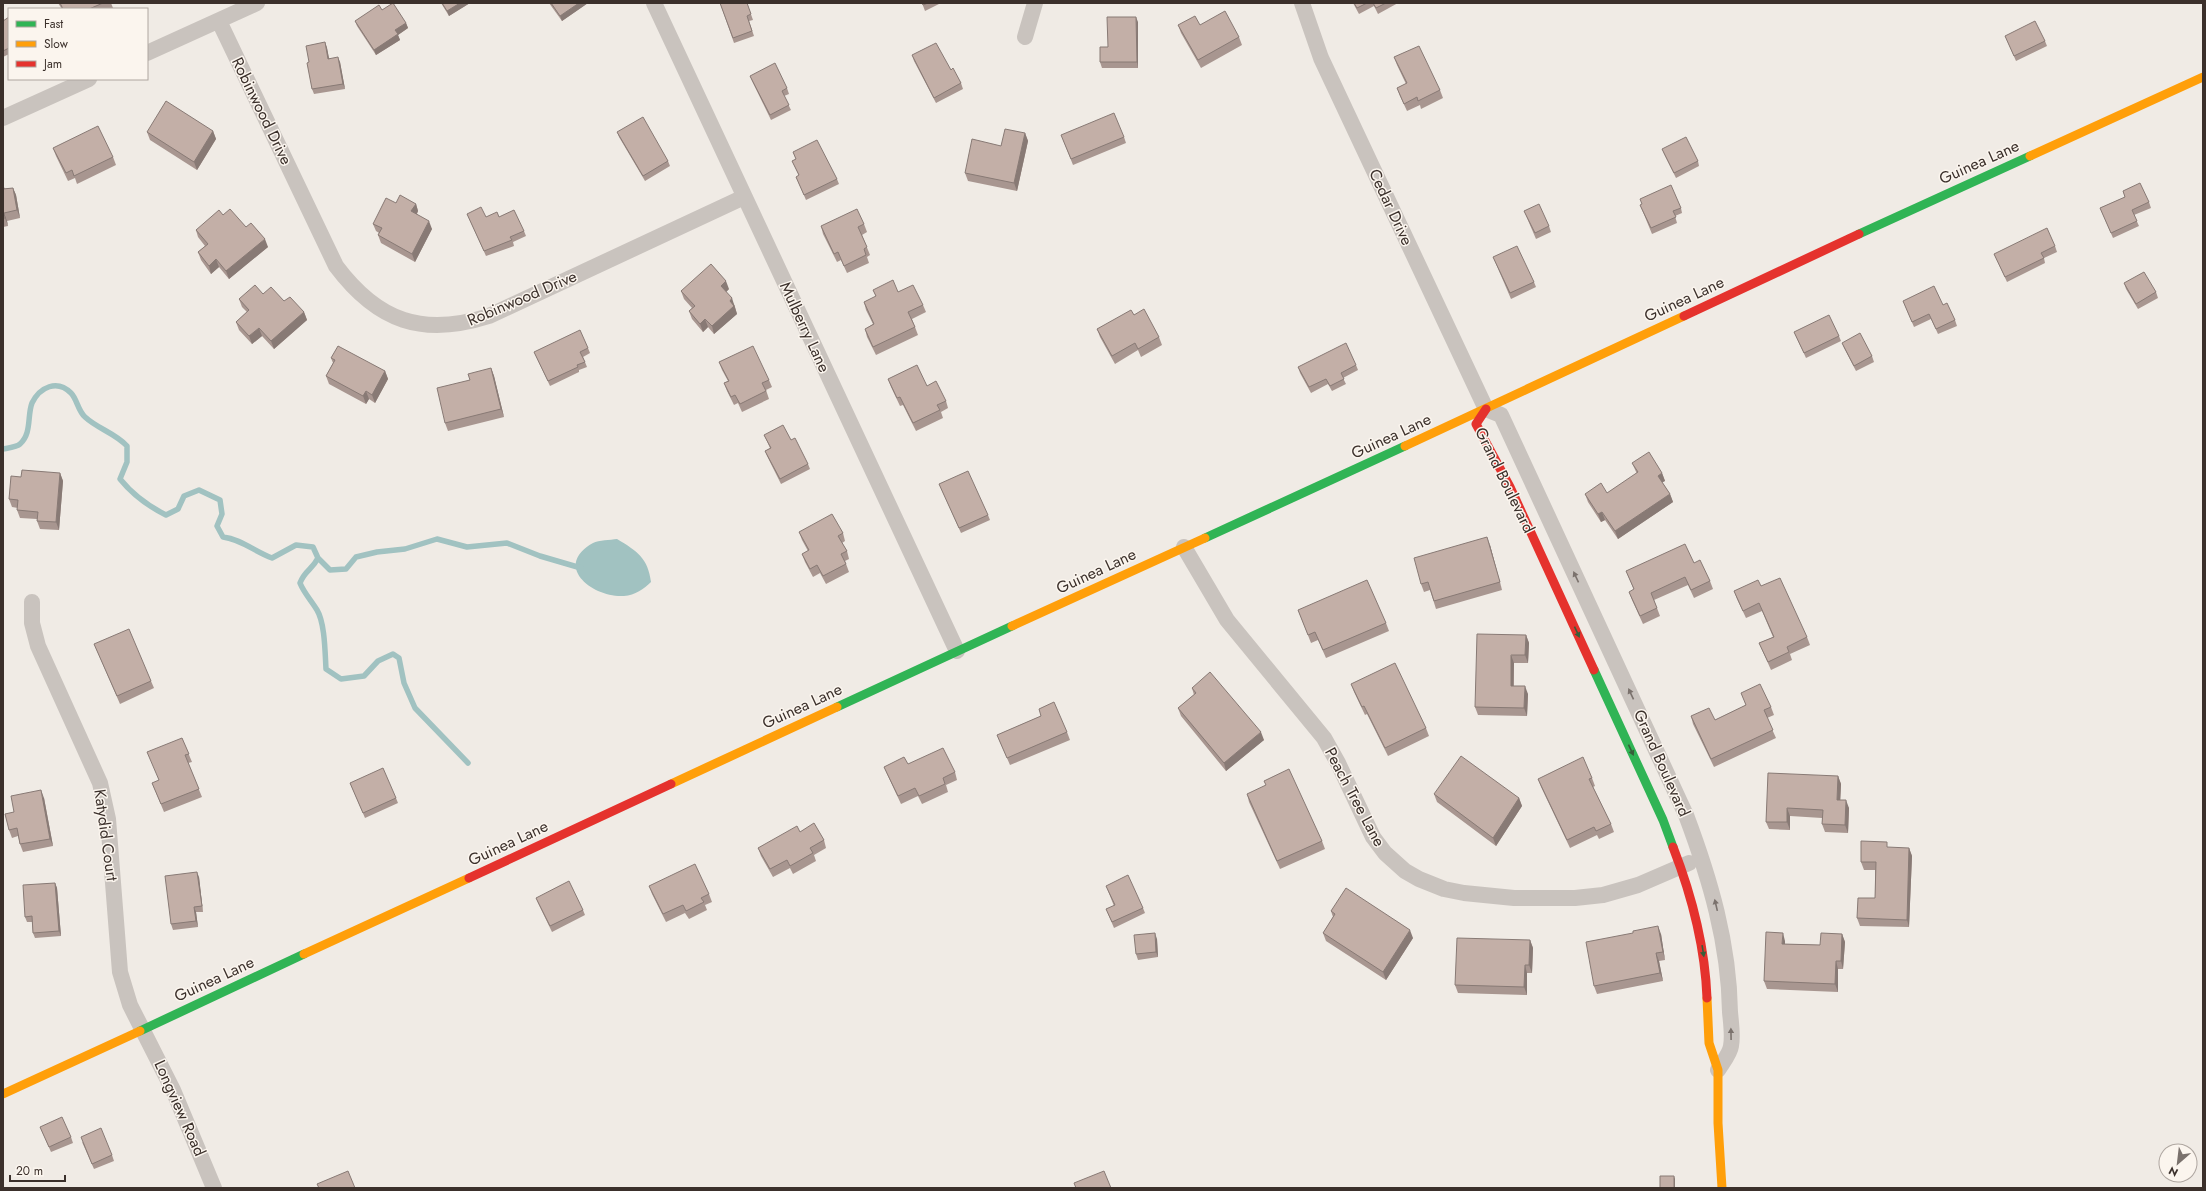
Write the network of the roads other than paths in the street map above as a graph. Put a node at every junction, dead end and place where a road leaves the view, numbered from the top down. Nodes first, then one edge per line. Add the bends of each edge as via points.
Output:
1 (257, 3) edge
2 (654, 3) edge
3 (1034, 3) edge
4 (1302, 3) edge
5 (219, 20) junction
6 (1025, 37) dead end
7 (148, 53) edge
8 (2203, 77) edge
9 (87, 80) edge
10 (3, 118) edge
11 (744, 197) junction
12 (1486, 409) junction
13 (1540, 501) junction
14 (1521, 510) junction
15 (1184, 547) junction
16 (32, 602) dead end
17 (957, 651) junction
18 (1616, 663) junction
19 (1596, 673) junction
20 (1702, 857) junction
21 (1681, 866) junction
22 (143, 1029) junction
23 (1718, 1070) junction
24 (3, 1094) edge
25 (214, 1188) edge
26 (1722, 1188) edge

1 - 5 street
2 - 11 street, Mulberry Lane
3 - 6 street
4 - 12 street, Cedar Drive via 1321,58
5 - 7 street
5 - 11 street, Robinwood Drive via 336,266 364,298 384,312 408,322 449,326 489,316
8 - 12 street, Guinea Lane via 1856,235
9 - 10 street
11 - 17 street, Mulberry Lane
12 - 13 street, Grand Boulevard via 1501,416
12 - 14 street, Grand Boulevard via 1476,424
12 - 15 street, Guinea Lane
13 - 14 street
18 -> 13 street, Grand Boulevard
14 -> 19 street, Grand Boulevard
15 - 17 street, Guinea Lane
15 - 21 street, Peach Tree Lane via 1227,620 1324,738 1373,837 1385,854 1405,871 1444,889 1464,894 1514,898 1575,898 1603,895 1638,885
16 - 22 street, Katydid Court via 32,623 38,646 100,784 108,819 120,972 125,993
17 - 22 street, Guinea Lane
18 - 19 street
20 -> 18 street, Grand Boulevard via 1686,815
19 -> 21 street, Grand Boulevard via 1663,820
20 - 21 street, Peach Tree Lane
23 -> 20 street, Grand Boulevard via 1731,1046 1730,990 1725,944
21 -> 23 street, Grand Boulevard via 1699,926 1706,970 1709,1044
22 - 24 street, Guinea Lane
22 - 25 street, Longview Road via 173,1090
23 - 26 street, Grand Boulevard

